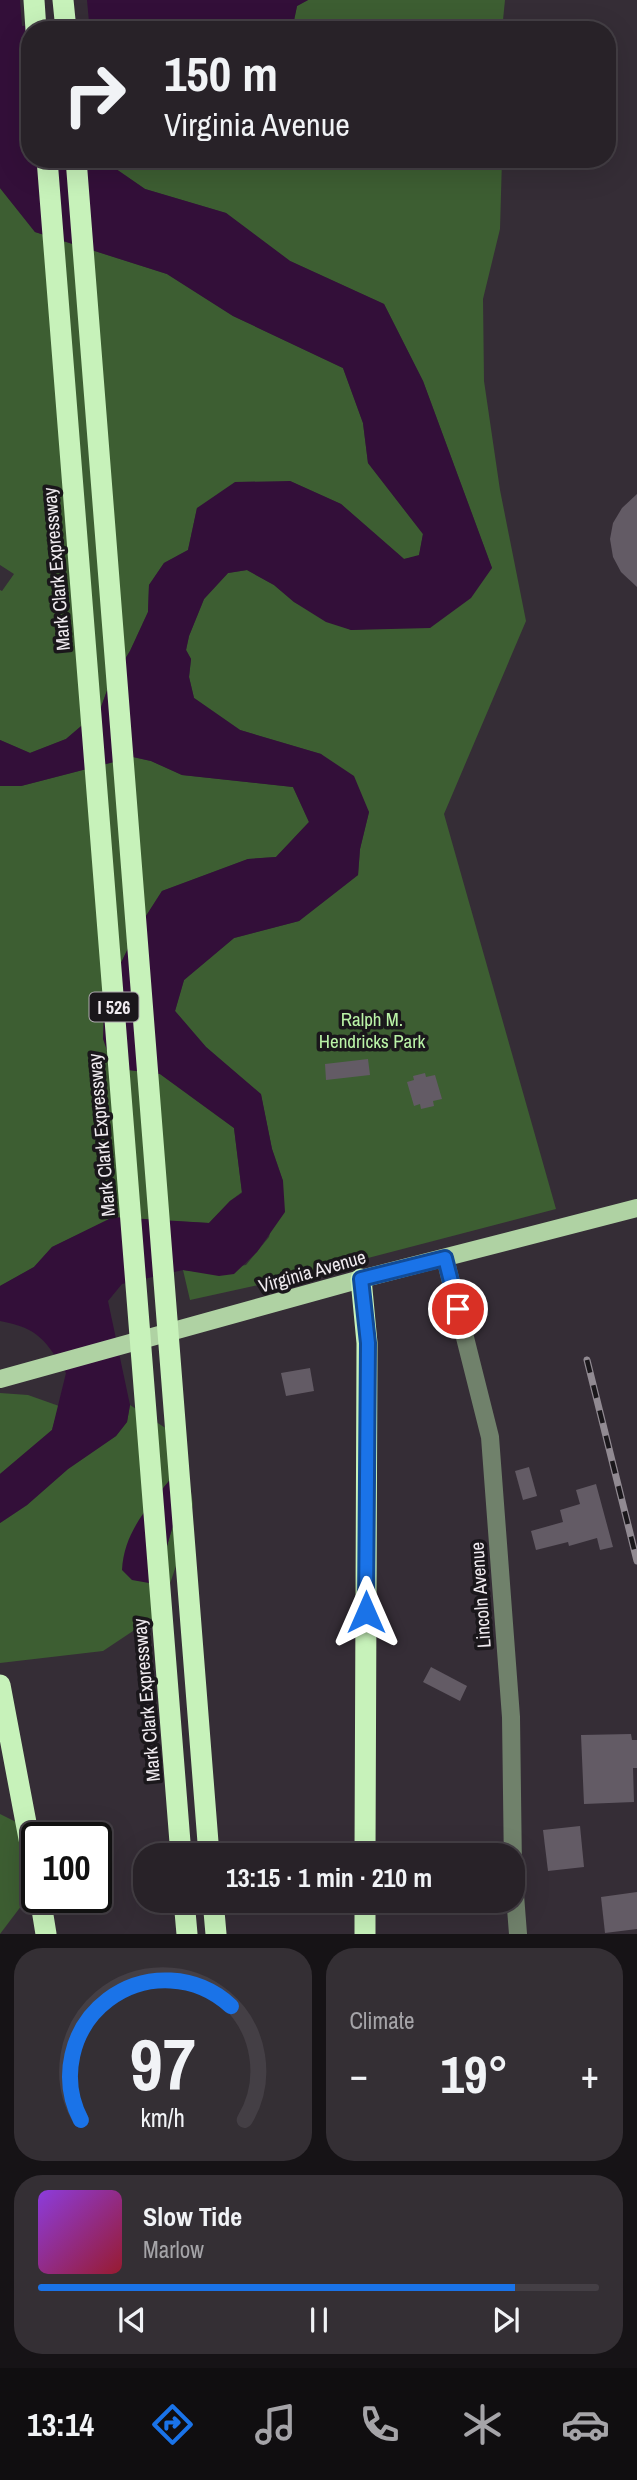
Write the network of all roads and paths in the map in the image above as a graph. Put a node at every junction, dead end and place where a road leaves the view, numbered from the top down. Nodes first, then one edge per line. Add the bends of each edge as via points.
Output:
1 (34, 0) edge
2 (63, 0) edge
3 (35, 21) edge
4 (65, 21) edge
5 (48, 168) edge
6 (77, 168) edge
7 (637, 1208) edge
8 (445, 1258) junction
9 (361, 1279) junction
10 (0, 1379) edge
11 (0, 1685) edge
12 (26, 1822) edge
13 (180, 1843) edge
14 (208, 1843) edge
15 (365, 1843) edge
16 (43, 1913) edge
17 (185, 1913) edge
18 (214, 1913) edge
19 (365, 1913) edge
20 (46, 1934) edge
21 (187, 1934) edge
22 (216, 1934) edge
23 (365, 1934) edge
24 (518, 1934) edge

1 - 3 highway
2 - 4 highway
5 - 13 highway, Mark Clark Expressway / I 526, bridge
6 - 14 highway, I 526, bridge
7 - 8 main road, Virginia Avenue
8 - 9 main road, Virginia Avenue
8 - 24 street, Lincoln Avenue via 490,1437 511,1717
9 - 10 main road, Virginia Avenue, bridge
9 - 15 highway via 368,1343
11 - 12 highway
16 - 20 highway
17 - 21 highway
18 - 22 highway
19 - 23 highway

